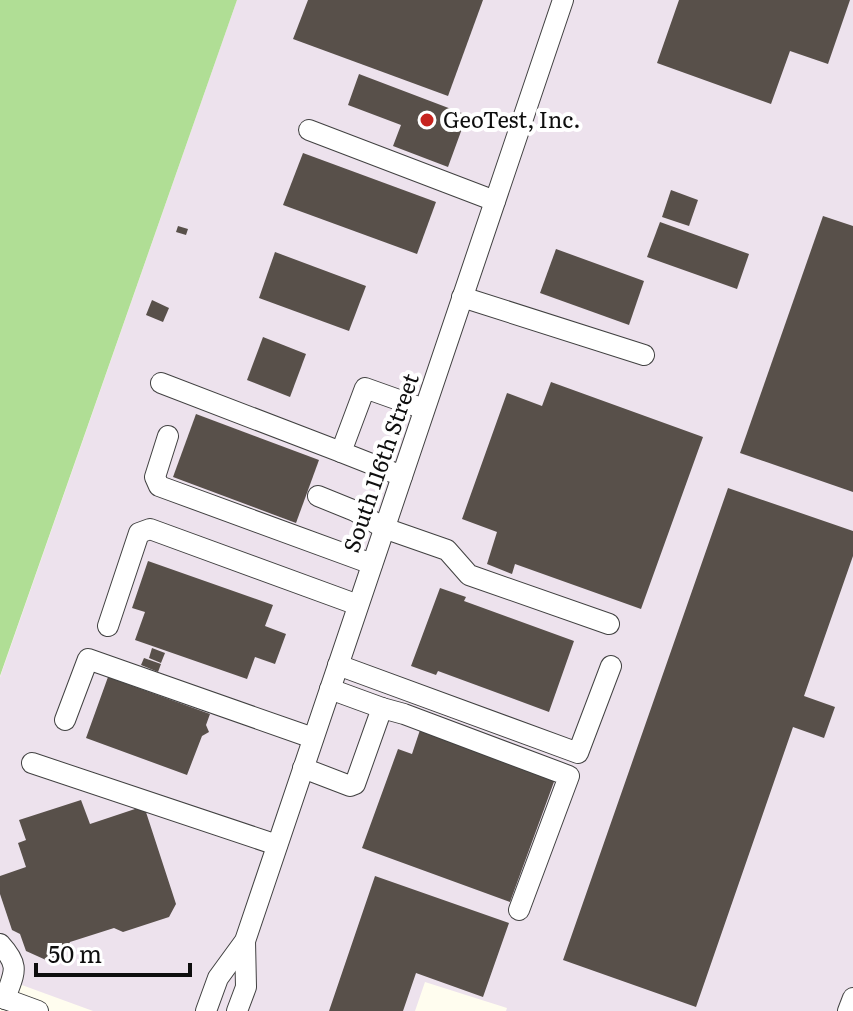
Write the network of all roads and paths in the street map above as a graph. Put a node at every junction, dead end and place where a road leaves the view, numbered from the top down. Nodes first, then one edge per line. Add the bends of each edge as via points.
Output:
1 (563, 0) edge
2 (309, 130) dead end
3 (495, 201) junction
4 (462, 297) junction
5 (644, 355) dead end
6 (161, 383) dead end
7 (424, 409) junction
8 (168, 436) dead end
9 (341, 452) junction
10 (402, 476) junction
11 (318, 496) dead end
12 (384, 528) junction
13 (372, 564) junction
14 (358, 605) junction
15 (609, 624) dead end
16 (108, 626) dead end
17 (338, 665) junction
18 (611, 666) dead end
19 (330, 689) junction
20 (382, 708) junction
21 (65, 720) dead end
22 (313, 738) junction
23 (578, 753) junction
24 (32, 763) dead end
25 (303, 768) junction
26 (569, 776) junction
27 (277, 845) junction
28 (519, 910) dead end
29 (245, 941) junction
30 (0, 944) edge
31 (2, 998) edge
32 (38, 1011) edge
33 (206, 1011) edge
34 (237, 1011) edge

1 - 3 street, South 116th Street
2 - 3 street
3 - 4 street, South 116th Street
4 - 5 street
4 - 7 street, South 116th Street
6 - 9 street
7 - 9 street via 365,388
7 - 10 street, South 116th Street
8 - 13 street via 155,477 159,486
9 - 10 street
10 - 12 street, South 116th Street
11 - 12 street
12 - 13 street, South 116th Street
12 - 15 street via 447,550 469,575
13 - 14 street, South 116th Street
14 - 16 street via 150,529 139,533
14 - 17 street, South 116th Street
17 - 19 street, South 116th Street
17 - 23 street
18 - 23 street
19 - 20 street
19 - 22 street, South 116th Street
20 - 25 street via 355,784
20 - 26 street
21 - 22 street via 88,659
22 - 25 street, South 116th Street
23 - 26 street
24 - 27 street
25 - 27 street, South 116th Street
26 - 28 street
27 - 29 street, South 116th Street
29 - 33 street, South 116th Street via 218,978
29 - 34 street, South 116th Street via 246,987
30 - 31 street via 14,965
31 - 32 street

